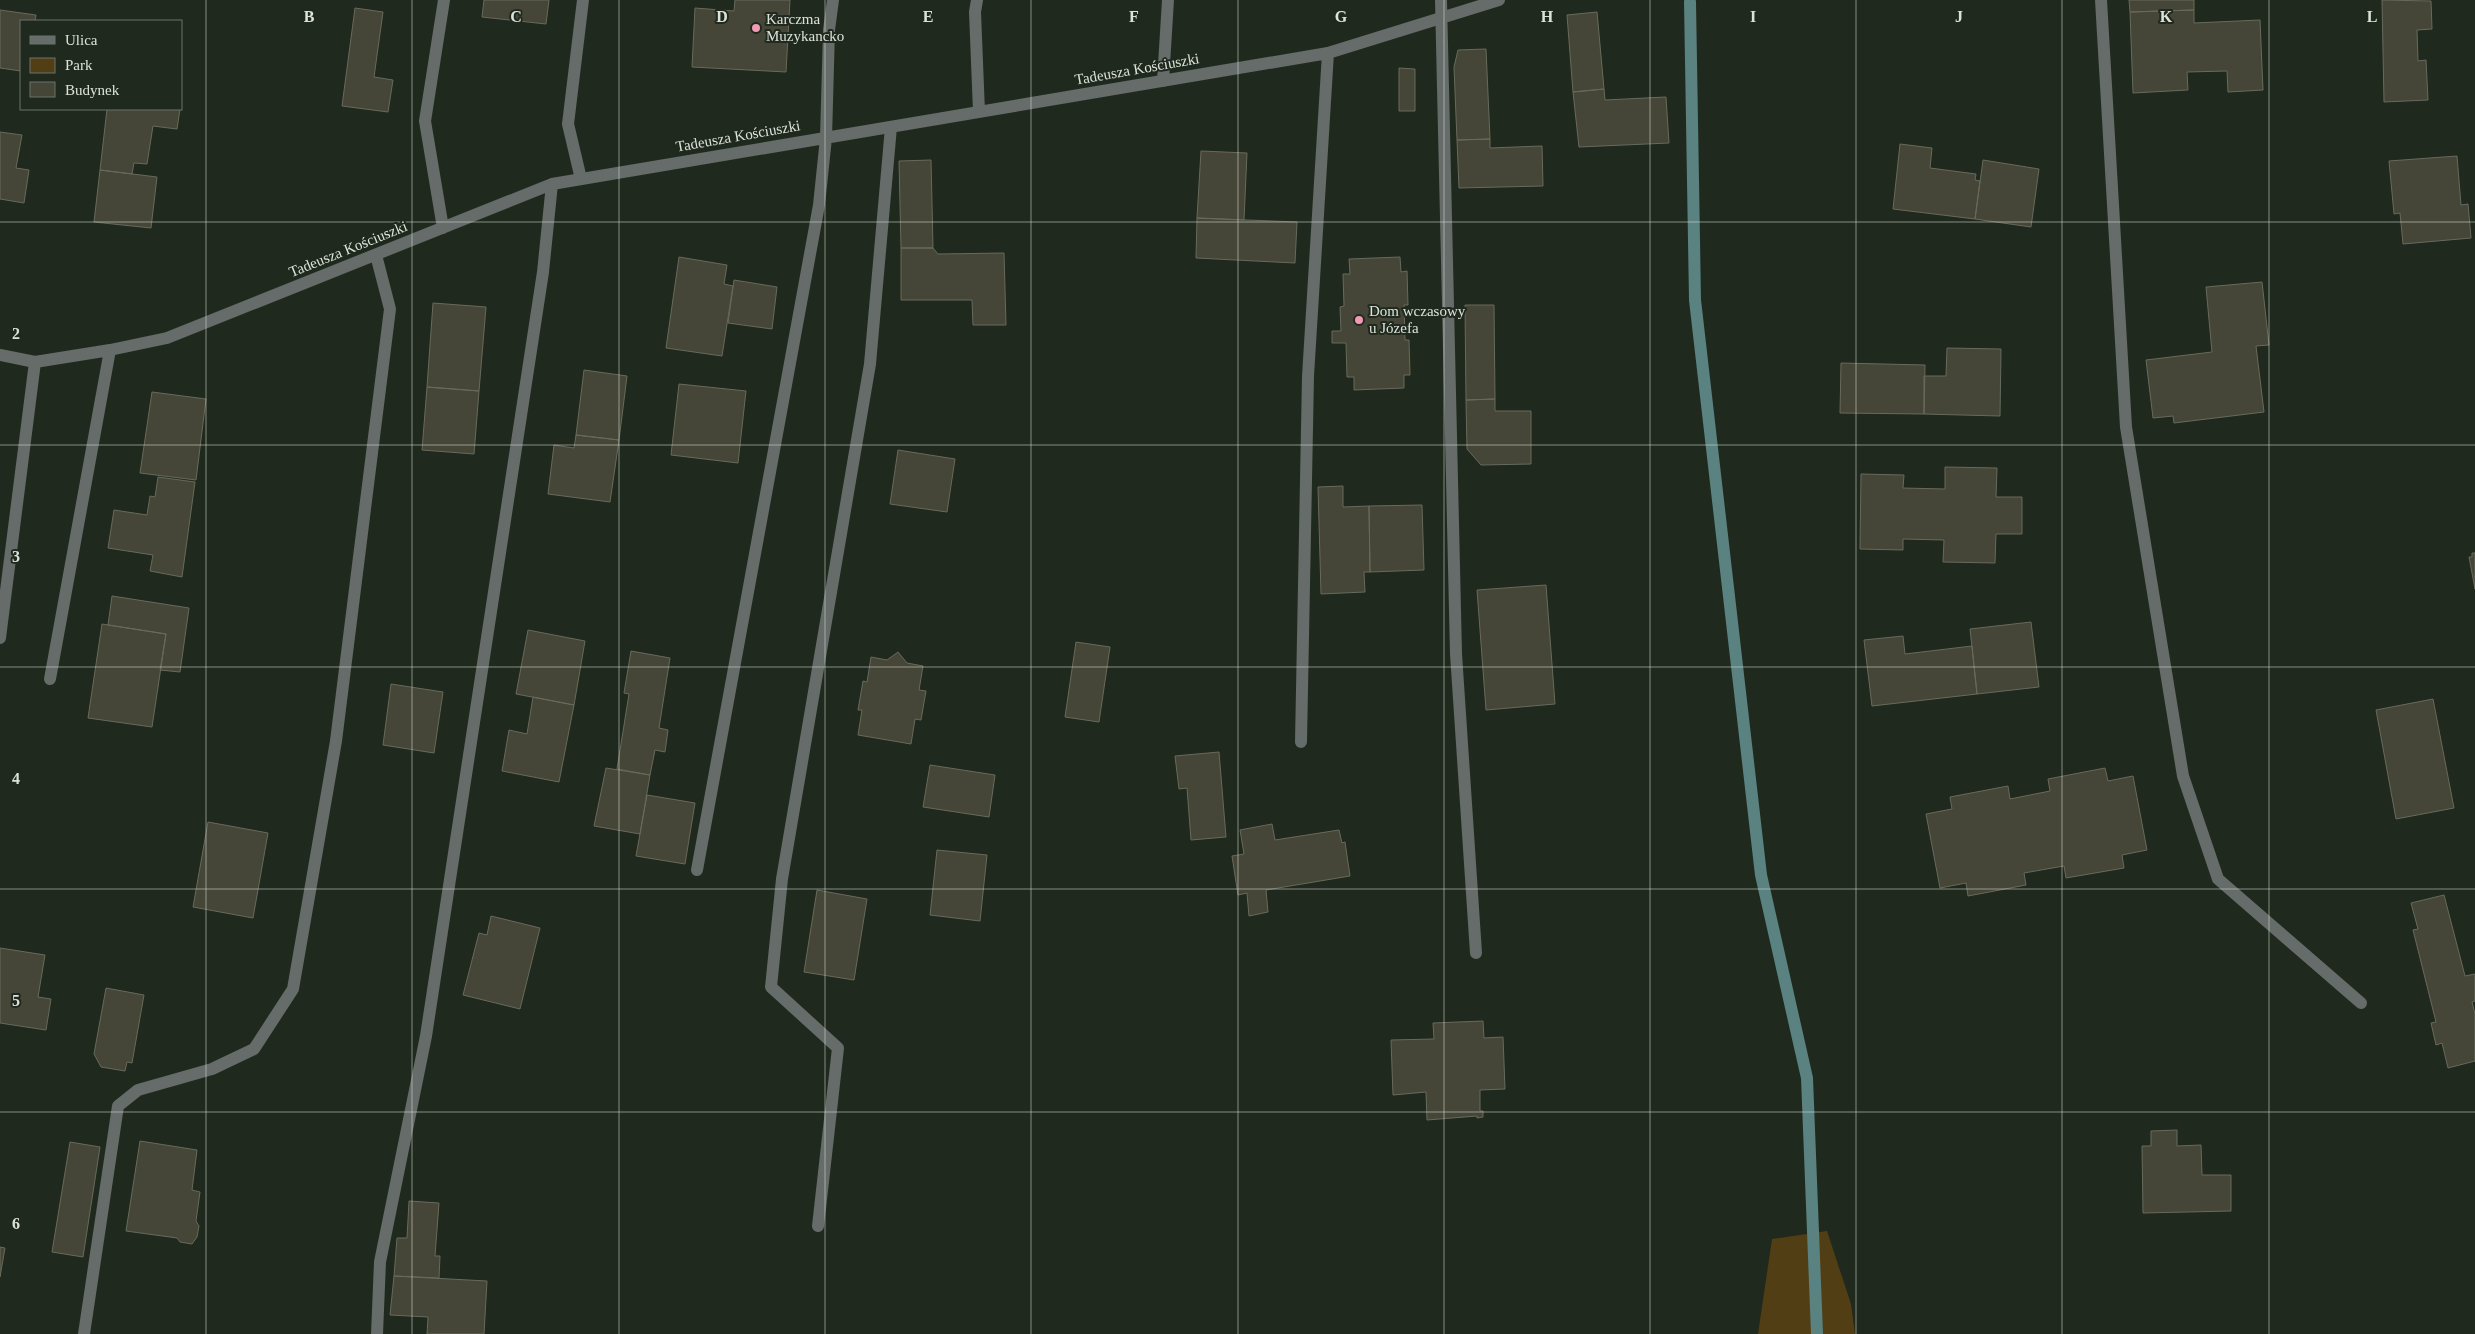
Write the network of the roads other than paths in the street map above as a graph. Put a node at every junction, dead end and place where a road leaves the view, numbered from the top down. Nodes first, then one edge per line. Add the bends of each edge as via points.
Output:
1 (444, 0) edge
2 (583, 0) edge
3 (834, 0) edge
4 (977, 0) edge
5 (1168, 0) edge
6 (1441, 0) edge
7 (1499, 0) edge
8 (2101, 0) edge
9 (1441, 17) junction
10 (1328, 53) junction
11 (1163, 81) junction
12 (979, 112) junction
13 (891, 127) junction
14 (826, 138) junction
15 (581, 179) junction
16 (552, 184) junction
17 (443, 228) junction
18 (376, 255) junction
19 (110, 350) junction
20 (0, 355) edge
21 (35, 362) junction
22 (0, 638) edge
23 (50, 679) dead end
24 (1301, 742) dead end
25 (697, 870) dead end
26 (1476, 953) dead end
27 (2361, 1003) dead end
28 (818, 1226) dead end
29 (84, 1334) edge
30 (376, 1334) edge

1 - 17 street via 425,121
2 - 15 street via 568,124
3 - 14 street via 829,30
4 - 12 street
5 - 11 street
6 - 9 street
7 - 9 street, Tadeusza Kościuszki
8 - 27 street via 2126,427 2183,776 2218,880
9 - 10 street, Tadeusza Kościuszki
9 - 26 street via 1456,654
10 - 11 street, Tadeusza Kościuszki
10 - 24 street via 1308,376
11 - 12 street, Tadeusza Kościuszki
12 - 13 street, Tadeusza Kościuszki
13 - 14 street, Tadeusza Kościuszki
13 - 28 street via 870,364 782,879 771,987 838,1048
14 - 15 street, Tadeusza Kościuszki
14 - 25 street via 819,205
15 - 16 street, Tadeusza Kościuszki
16 - 17 street, Tadeusza Kościuszki
16 - 30 street via 542,282 454,869 426,1036 380,1262
17 - 18 street, Tadeusza Kościuszki
18 - 19 street, Tadeusza Kościuszki via 167,338
18 - 29 street via 390,309 336,740 293,990 254,1049 212,1069 138,1090 118,1106
19 - 21 street, Tadeusza Kościuszki
19 - 23 street
20 - 21 street, Tadeusza Kościuszki
21 - 22 street

